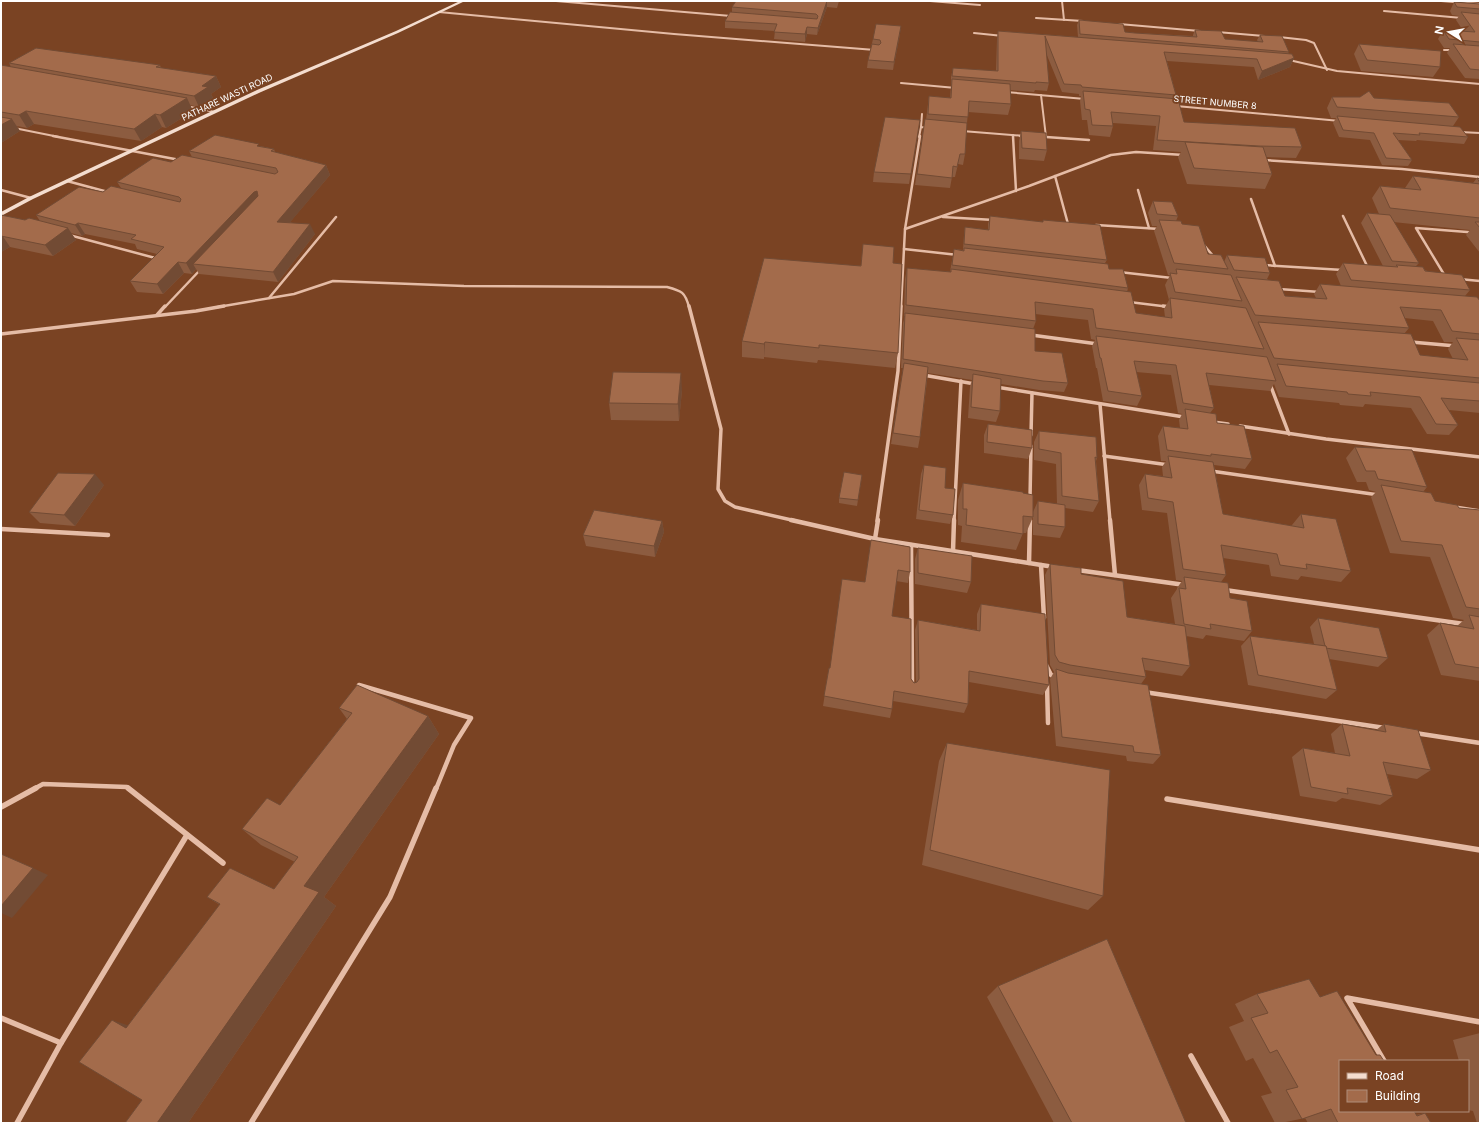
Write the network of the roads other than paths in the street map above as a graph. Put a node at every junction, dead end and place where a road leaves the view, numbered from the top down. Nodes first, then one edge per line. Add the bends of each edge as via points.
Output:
1 (463, 1) edge
2 (556, 1) edge
3 (930, 1) edge
4 (1062, 1) edge
5 (1442, 1) edge
6 (1480, 4) edge
7 (980, 5) dead end
8 (1384, 11) dead end
9 (440, 12) junction
10 (738, 17) edge
11 (1036, 18) dead end
12 (1465, 18) edge
13 (1064, 20) junction
14 (1086, 22) edge
15 (1117, 24) edge
16 (1200, 31) edge
17 (1215, 32) edge
18 (974, 33) dead end
19 (1006, 36) edge
20 (1268, 36) edge
21 (1276, 37) edge
22 (878, 50) edge
23 (1444, 50) dead end
24 (1458, 51) edge
25 (1287, 60) edge
26 (1327, 70) junction
27 (901, 83) dead end
28 (1480, 84) edge
29 (963, 88) edge
30 (1002, 92) edge
31 (1040, 95) junction
32 (1088, 99) edge
33 (184, 106) edge
34 (1175, 106) edge
35 (215, 112) junction
36 (922, 114) dead end
37 (1348, 121) edge
38 (9, 127) edge
39 (921, 127) junction
40 (928, 128) edge
41 (959, 130) edge
42 (1457, 131) edge
43 (1480, 133) edge
44 (1012, 135) junction
45 (1032, 136) edge
46 (1039, 137) edge
47 (1046, 137) junction
48 (1089, 140) dead end
49 (132, 150) junction
50 (1191, 155) edge
51 (1261, 160) edge
52 (187, 161) edge
53 (1055, 176) junction
54 (1480, 176) edge
55 (67, 181) junction
56 (1, 190) edge
57 (1138, 190) dead end
58 (1016, 191) junction
59 (111, 192) edge
60 (31, 198) junction
61 (1251, 199) dead end
62 (1, 214) edge
63 (1343, 216) dead end
64 (336, 217) dead end
65 (939, 217) junction
66 (1000, 220) edge
67 (1061, 223) edge
68 (1068, 224) junction
69 (1076, 224) edge
70 (1091, 225) edge
71 (1150, 228) junction
72 (905, 229) junction
73 (1163, 229) edge
74 (61, 233) edge
75 (1480, 233) edge
76 (1201, 241) edge
77 (904, 249) junction
78 (959, 255) edge
79 (159, 259) edge
80 (1217, 263) edge
81 (1260, 265) edge
82 (204, 266) edge
83 (1275, 266) junction
84 (1346, 270) edge
85 (1362, 271) edge
86 (903, 272) junction
87 (1117, 272) edge
88 (911, 273) edge
89 (1439, 278) edge
90 (1446, 278) junction
91 (1180, 279) edge
92 (1451, 279) edge
93 (1480, 281) edge
94 (1460, 286) edge
95 (1274, 288) edge
96 (1322, 292) edge
97 (269, 298) junction
98 (1122, 301) edge
99 (1177, 308) edge
100 (157, 316) junction
101 (900, 319) junction
102 (908, 320) edge
103 (1, 334) edge
104 (1030, 335) edge
105 (1410, 342) edge
106 (1106, 345) edge
107 (1464, 347) edge
108 (898, 371) junction
109 (904, 372) edge
110 (917, 374) edge
111 (1268, 378) edge
112 (961, 381) junction
113 (977, 384) edge
114 (992, 386) edge
115 (1032, 393) junction
116 (1100, 404) junction
117 (1187, 418) edge
118 (1210, 421) edge
119 (1289, 434) junction
120 (1104, 456) junction
121 (1480, 457) edge
122 (1174, 466) edge
123 (1205, 470) edge
124 (1381, 496) edge
125 (1030, 501) edge
126 (1450, 506) edge
127 (1480, 511) edge
128 (1030, 517) edge
129 (1, 529) edge
130 (108, 535) dead end
131 (875, 539) junction
132 (911, 545) junction
133 (953, 551) junction
134 (1029, 563) junction
135 (1041, 565) junction
136 (1056, 567) edge
137 (1070, 569) edge
138 (1115, 575) junction
139 (1192, 586) edge
140 (1223, 590) edge
141 (1472, 625) edge
142 (1044, 627) edge
143 (1046, 658) edge
144 (1046, 666) junction
145 (1063, 679) edge
146 (359, 685) edge
147 (912, 689) edge
148 (1138, 691) edge
149 (1048, 723) dead end
150 (1390, 729) edge
151 (1412, 732) edge
152 (1480, 742) edge
153 (1167, 799) dead end
154 (1, 807) edge
155 (187, 834) junction
156 (1480, 850) edge
157 (223, 863) dead end
158 (1, 1018) edge
159 (1480, 1022) edge
160 (61, 1043) junction
161 (1191, 1056) dead end
162 (1383, 1060) edge
163 (17, 1123) edge
164 (251, 1123) edge
165 (1228, 1123) edge

1 - 9 street, PATHARE WASTI ROAD
2 - 10 street
3 - 7 street
4 - 13 street
5 - 6 street
8 - 12 street
9 - 22 street
9 - 35 street, PATHARE WASTI ROAD
11 - 13 street
13 - 14 street
15 - 16 street
17 - 20 street
18 - 19 street
21 - 26 street via 1314,43
23 - 24 street
25 - 26 street
26 - 28 street
27 - 29 street
30 - 31 street
31 - 32 street
31 - 47 street
33 - 35 street
34 - 37 street, STREET NUMBER 8
35 - 49 street, PATHARE WASTI ROAD
36 - 39 street
38 - 49 street
39 - 40 street
39 - 72 street
41 - 44 street
42 - 43 street
44 - 45 street
44 - 58 street
46 - 47 street
47 - 48 street
49 - 52 street
49 - 55 street, PATHARE WASTI ROAD
50 - 53 street via 1136,152 1111,155
51 - 54 street
53 - 58 street
53 - 68 street
55 - 59 street
55 - 60 street, PATHARE WASTI ROAD
56 - 60 street
57 - 71 street
58 - 65 street
60 - 62 street, PATHARE WASTI ROAD
61 - 83 street
63 - 85 street via 1370,272
64 - 97 street
65 - 66 street
65 - 72 street
67 - 68 street
68 - 69 street
70 - 71 street
71 - 73 street
72 - 77 street
74 - 79 street
75 - 90 street via 1416,228
76 - 80 street
77 - 78 street
77 - 86 street
81 - 83 street
82 - 100 street
83 - 84 street
86 - 88 street
86 - 101 street
87 - 91 street
89 - 90 street
90 - 92 street
93 - 94 street via 1456,279
95 - 96 street
97 - 100 street
97 - 131 street via 333,281 464,286 667,287 679,290 686,295 721,429 718,489 725,502 735,507
98 - 99 street
100 - 103 street
101 - 102 street
101 - 108 street
104 - 106 street
105 - 107 street
108 - 109 street
108 - 131 street
110 - 112 street
111 - 119 street
112 - 113 street
112 - 133 street
114 - 115 street
115 - 116 street
115 - 125 street
116 - 117 street
116 - 120 street
118 - 119 street
119 - 121 street
120 - 122 street
120 - 138 street
123 - 124 street
126 - 127 street
128 - 134 street
129 - 130 street
131 - 132 street
132 - 133 street
132 - 147 street
133 - 134 street
134 - 135 street
135 - 136 street
135 - 142 street
137 - 138 street
138 - 139 street
140 - 141 street
143 - 144 street
144 - 145 street via 1051,675
144 - 149 street
146 - 164 street via 471,718 454,745 390,898
148 - 150 street
151 - 152 street
153 - 156 street
154 - 155 street via 43,784 127,787
155 - 157 street
155 - 160 street
158 - 160 street
159 - 162 street via 1347,998
160 - 163 street
161 - 165 street

